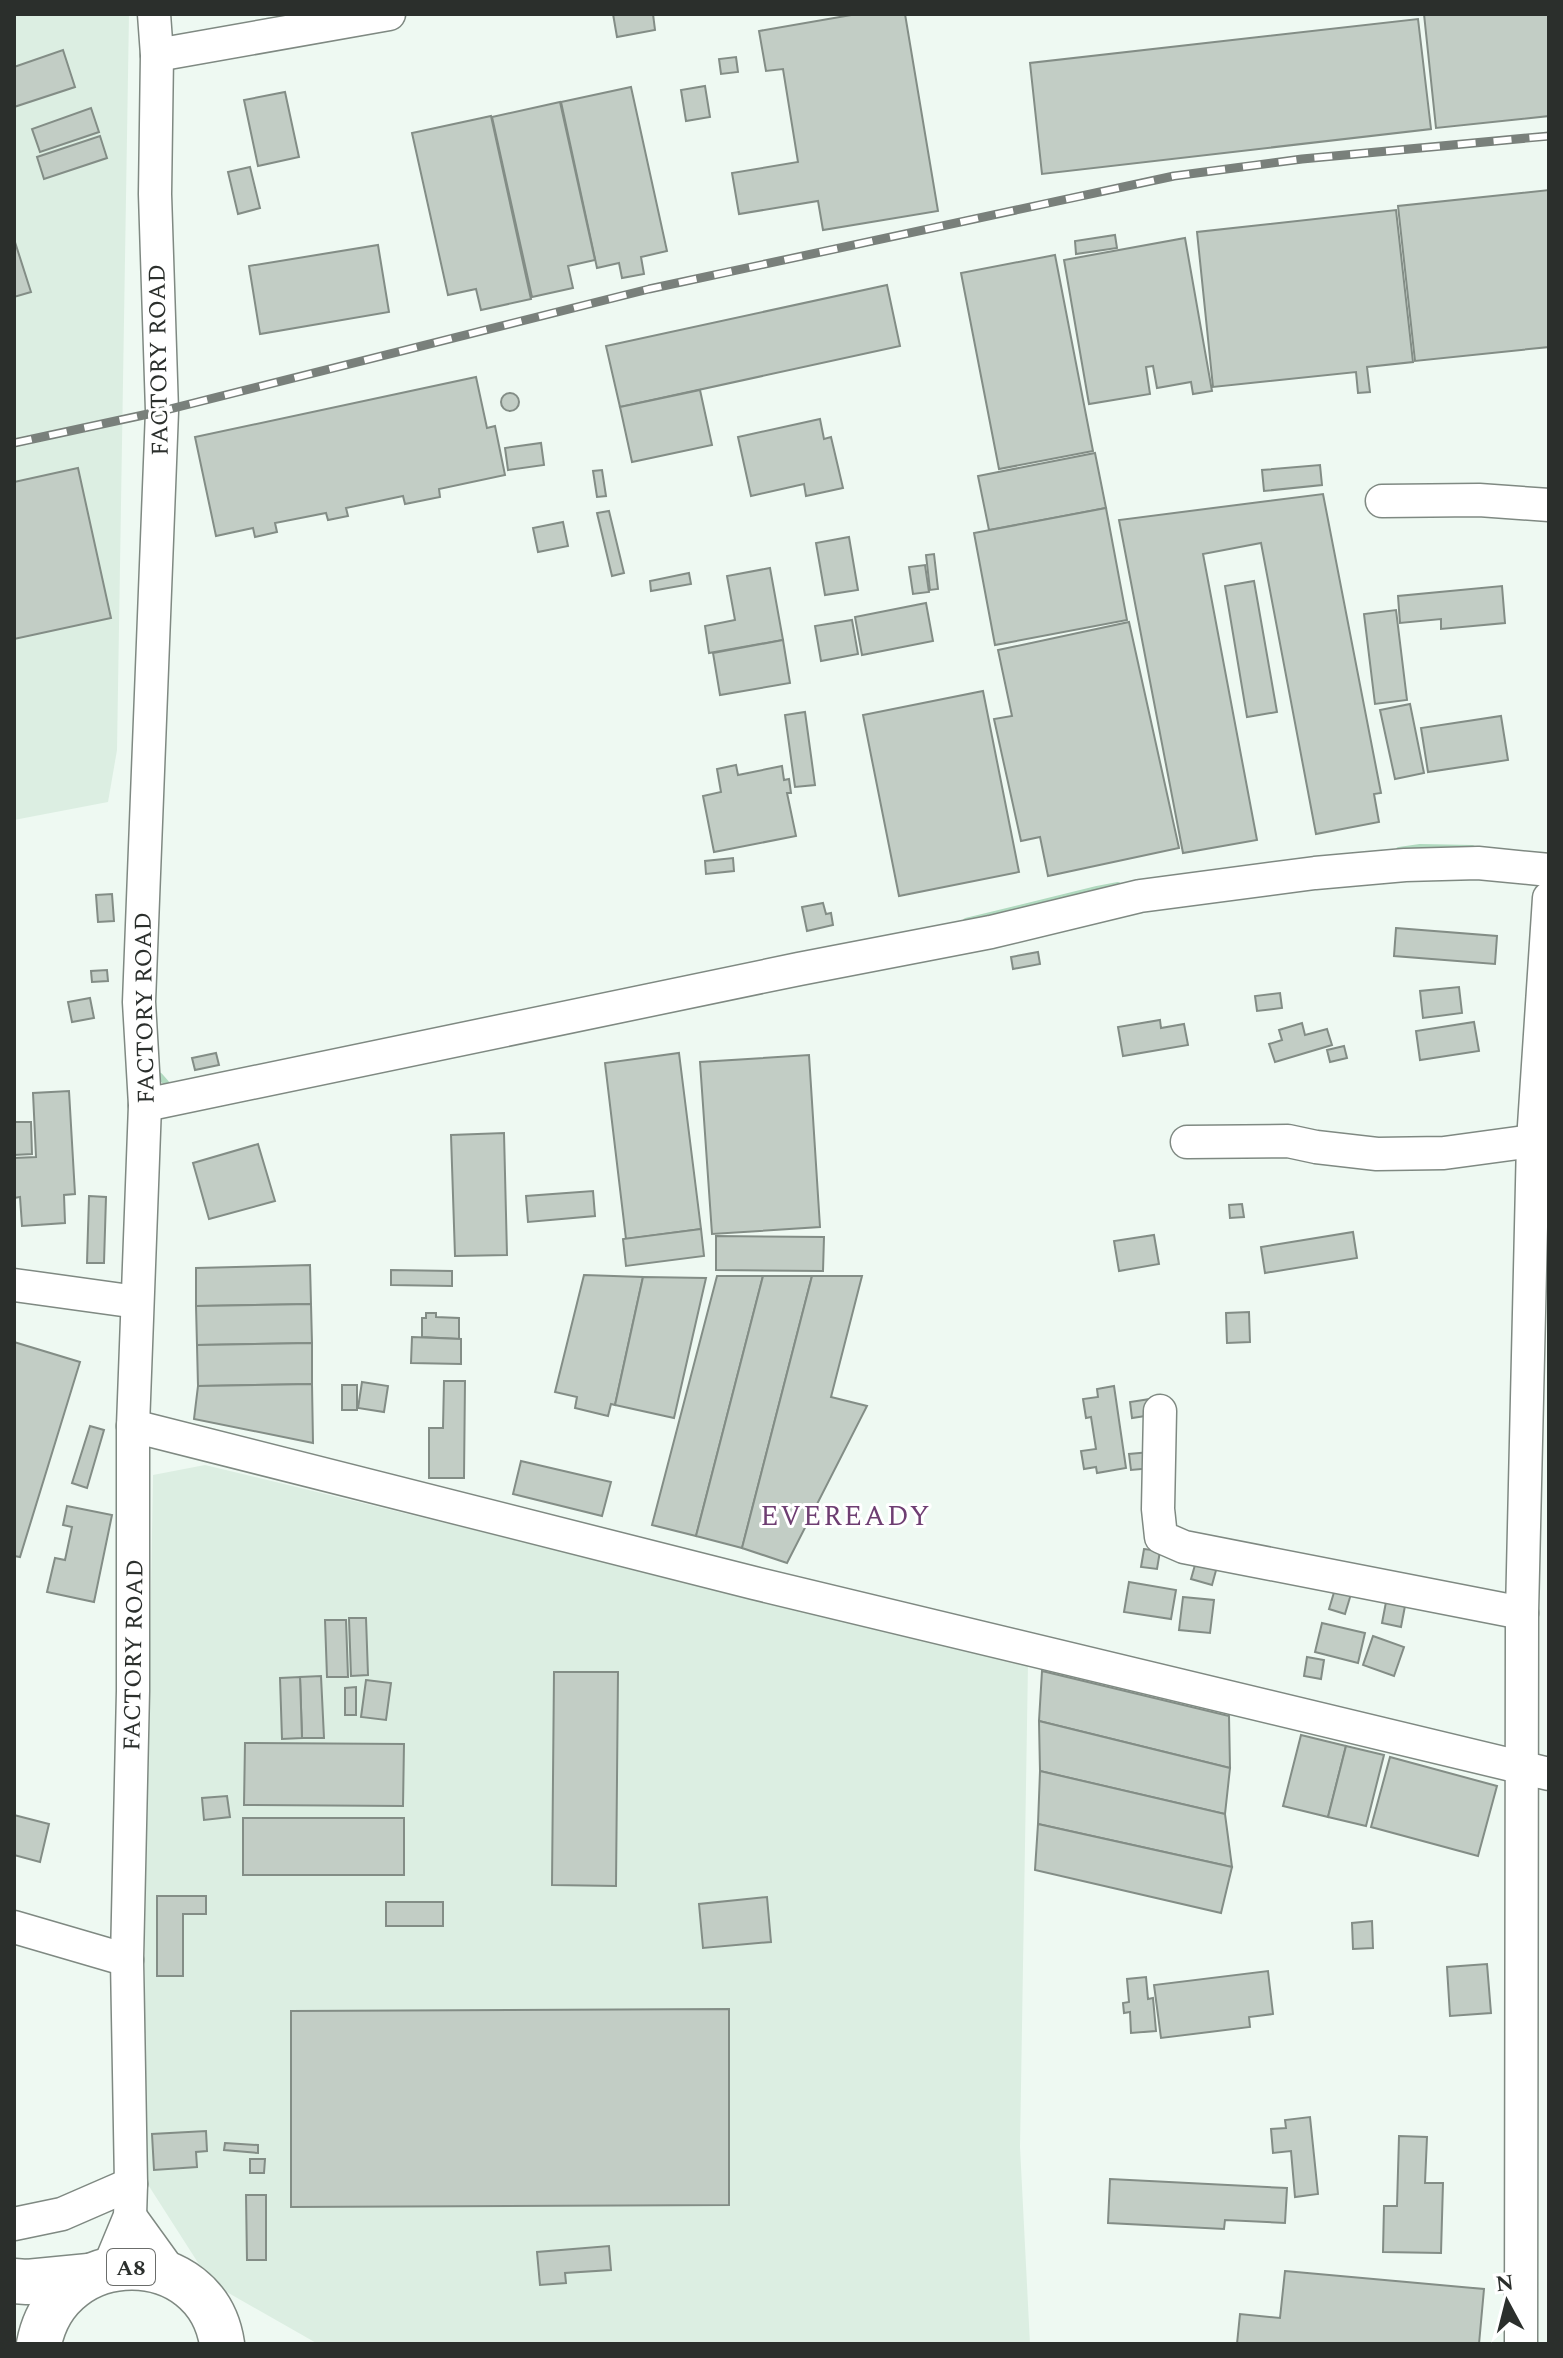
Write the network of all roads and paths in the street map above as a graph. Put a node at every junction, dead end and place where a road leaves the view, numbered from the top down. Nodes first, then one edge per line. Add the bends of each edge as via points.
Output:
1 (154, 14) edge
2 (389, 14) edge
3 (157, 55) junction
4 (1382, 501) dead end
5 (1549, 505) edge
6 (1549, 870) edge
7 (1549, 898) edge
8 (145, 1105) junction
9 (1533, 1141) junction
10 (1187, 1142) dead end
11 (14, 1285) edge
12 (137, 1302) junction
13 (1160, 1411) dead end
14 (133, 1426) junction
15 (1522, 1613) junction
16 (1536, 1771) edge
17 (14, 1927) edge
18 (127, 1960) junction
19 (131, 2184) junction
20 (130, 2216) junction
21 (14, 2224) edge
22 (98, 2272) junction
23 (174, 2277) junction
24 (14, 2281) edge
25 (1535, 2302) edge
26 (225, 2338) edge
27 (39, 2344) edge
28 (1521, 2344) edge

1 - 3 street, FACTORY ROAD
2 - 3 street
3 - 8 street, FACTORY ROAD via 162,411 139,1002
4 - 5 street
6 - 8 street via 1478,863 1405,865 1140,896 991,932
7 - 9 street
8 - 12 street, FACTORY ROAD
9 - 10 street via 1391,1154 1288,1141
9 - 15 street
11 - 12 street
12 - 14 street, FACTORY ROAD
13 - 15 street via 1161,1537 1184,1547
14 - 16 street via 754,1583
14 - 18 street, FACTORY ROAD
15 - 16 street
16 - 25 street
17 - 18 street
18 - 19 street, FACTORY ROAD
19 - 20 street, FACTORY ROAD
19 - 21 street via 62,2214
20 - 22 street
20 - 23 street
22 - 23 highway, A8 via 141,2267
22 - 24 highway, A8
22 - 27 highway, A8 via 61,2297 43,2326
23 - 26 highway, A8 via 201,2297
25 - 28 street

